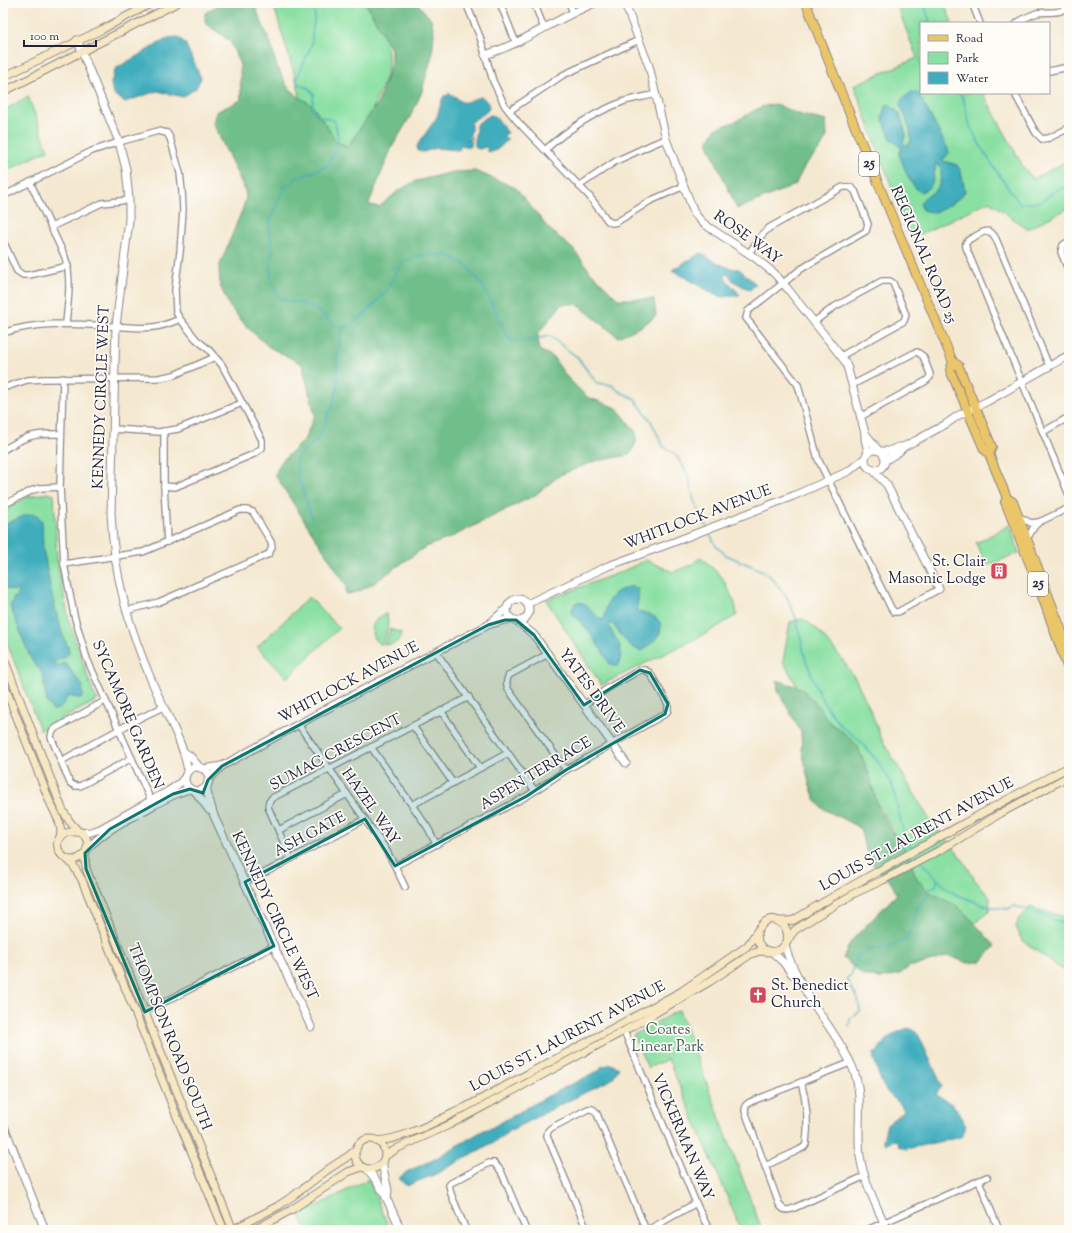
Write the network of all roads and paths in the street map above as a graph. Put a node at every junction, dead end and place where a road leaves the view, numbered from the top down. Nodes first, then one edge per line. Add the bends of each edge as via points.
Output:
1 (152, 3) edge
2 (177, 3) edge
3 (466, 3) edge
4 (500, 3) edge
5 (534, 3) edge
6 (569, 3) edge
7 (595, 3) edge
8 (617, 3) edge
9 (626, 3) edge
10 (806, 3) edge
11 (972, 3) edge
12 (1067, 3) edge
13 (573, 12) junction
14 (980, 22) edge
15 (1019, 22) edge
16 (544, 28) junction
17 (77, 40) junction
18 (639, 40) junction
19 (516, 43) junction
20 (83, 52) junction
21 (485, 55) junction
22 (1069, 67) edge
23 (1050, 71) edge
24 (3, 76) edge
25 (3, 92) edge
26 (656, 94) junction
27 (1016, 94) edge
28 (509, 111) junction
29 (1069, 128) edge
30 (666, 139) junction
31 (119, 142) junction
32 (546, 150) junction
33 (30, 182) junction
34 (579, 186) junction
35 (684, 186) junction
36 (3, 196) edge
37 (129, 200) junction
38 (52, 227) junction
39 (3, 241) edge
40 (1069, 241) edge
41 (749, 253) junction
42 (68, 266) junction
43 (1069, 272) edge
44 (783, 283) junction
45 (180, 319) junction
46 (814, 322) junction
47 (66, 323) junction
48 (116, 326) junction
49 (3, 333) edge
50 (1069, 355) edge
51 (841, 356) junction
52 (216, 358) junction
53 (1050, 366) junction
54 (63, 378) junction
55 (114, 379) junction
56 (1022, 381) junction
57 (852, 385) junction
58 (3, 388) edge
59 (242, 402) junction
60 (971, 409) junction
61 (860, 416) junction
62 (1069, 417) edge
63 (113, 429) junction
64 (164, 431) junction
65 (1043, 432) junction
66 (865, 433) junction
67 (61, 434) junction
68 (903, 447) junction
69 (3, 450) edge
70 (879, 451) junction
71 (867, 455) junction
72 (885, 464) junction
73 (871, 469) junction
74 (849, 471) junction
75 (828, 481) junction
76 (886, 485) junction
77 (164, 486) junction
78 (60, 487) junction
79 (1069, 495) edge
80 (1007, 498) junction
81 (3, 505) edge
82 (1069, 508) edge
83 (1019, 517) junction
84 (1039, 522) junction
85 (1027, 539) junction
86 (167, 542) junction
87 (115, 557) junction
88 (64, 564) junction
89 (939, 589) joint
90 (508, 607) junction
91 (528, 610) junction
92 (126, 611) junction
93 (514, 620) junction
94 (488, 624) junction
95 (534, 635) junction
96 (1069, 650) edge
97 (436, 652) junction
98 (548, 654) junction
99 (3, 656) edge
100 (1069, 672) edge
101 (3, 682) edge
102 (469, 697) junction
103 (106, 701) junction
104 (584, 705) junction
105 (163, 707) junction
106 (441, 711) junction
107 (298, 724) junction
108 (413, 726) junction
109 (119, 730) junction
110 (612, 743) junction
111 (371, 747) junction
112 (184, 752) junction
113 (508, 753) junction
114 (132, 758) junction
115 (61, 761) junction
116 (626, 763) dead end
117 (222, 766) junction
118 (1069, 767) edge
119 (201, 768) junction
120 (329, 768) junction
121 (480, 768) junction
122 (566, 770) junction
123 (186, 774) junction
124 (1069, 776) edge
125 (208, 783) junction
126 (453, 783) junction
127 (193, 790) junction
128 (535, 791) junction
129 (347, 794) junction
130 (152, 803) junction
131 (412, 805) junction
132 (214, 816) junction
133 (365, 819) junction
134 (278, 830) junction
135 (81, 832) junction
136 (60, 838) junction
137 (436, 844) junction
138 (86, 851) junction
139 (291, 858) junction
140 (67, 859) junction
141 (395, 866) junction
142 (245, 882) junction
143 (405, 887) dead end
144 (777, 921) junction
145 (757, 931) junction
146 (786, 943) junction
147 (274, 946) junction
148 (771, 952) junction
149 (798, 980) junction
150 (145, 1012) junction
151 (311, 1027) dead end
152 (624, 1031) junction
153 (850, 1063) junction
154 (801, 1082) junction
155 (4, 1126) dead end
156 (376, 1141) junction
157 (356, 1150) junction
158 (384, 1159) junction
159 (765, 1166) junction
160 (365, 1168) junction
161 (865, 1176) junction
162 (986, 1177) dead end
163 (979, 1181) junction
164 (387, 1199) junction
165 (696, 1203) junction
166 (884, 1222) junction
167 (46, 1230) edge
168 (224, 1230) edge
169 (232, 1230) edge
170 (254, 1230) edge
171 (401, 1230) edge
172 (466, 1230) edge
173 (526, 1230) edge
174 (587, 1230) edge
175 (647, 1230) edge
176 (709, 1230) edge
177 (867, 1230) edge
178 (887, 1230) edge
179 (999, 1230) edge

1 - 17 main road
2 - 20 main road
3 - 21 street
4 - 19 street
5 - 16 street
6 - 13 street
7 - 13 street
8 - 9 street
9 - 18 street, ROSE WAY
10 - 60 main road, REGIONAL ROAD 25 / 25 via 864,151 953,362 950,370
11 - 14 street
12 - 15 street via 1061,11 1036,13
13 - 16 street
16 - 19 street
17 - 20 street, KENNEDY CIRCLE WEST
17 - 24 main road
18 - 26 street, ROSE WAY via 650,66
18 - 28 street via 564,75
19 - 21 street
20 - 25 main road
20 - 31 street, KENNEDY CIRCLE WEST
21 - 28 street via 500,98
22 - 23 street
26 - 30 street, ROSE WAY
26 - 32 street via 624,102 601,112 565,133
27 - 29 street via 1036,133 1042,139
28 - 32 street
30 - 34 street via 616,161
30 - 35 street, ROSE WAY
31 - 33 street via 92,151
31 - 37 street, KENNEDY CIRCLE WEST via 126,169
31 - 45 street via 158,131 164,131 170,138 180,173 182,191 180,252 175,289 176,312
32 - 34 street
33 - 36 street
33 - 38 street
34 - 35 street via 612,223 650,201
35 - 41 street, ROSE WAY via 693,209 702,222
37 - 38 street via 102,203
37 - 48 street, KENNEDY CIRCLE WEST via 129,220
38 - 42 street
39 - 42 street via 17,272 23,275
40 - 43 street via 1061,252
41 - 44 street, ROSE WAY
41 - 44 street via 764,232 777,223 843,187 853,188 868,224 866,231 808,264
42 - 47 street via 70,282
44 - 46 street, ROSE WAY
44 - 75 street via 748,310 746,318 798,385 818,459
45 - 48 street via 161,327
45 - 52 street
46 - 51 street, ROSE WAY
46 - 51 street via 834,307 882,281 893,283 906,315 904,321
47 - 48 street
47 - 49 street via 35,325
48 - 55 street, KENNEDY CIRCLE WEST
50 - 53 street
51 - 57 street, ROSE WAY via 847,366
52 - 55 street via 174,376
52 - 59 street
53 - 56 street
53 - 56 street via 996,239 992,233 984,231 969,240 966,247
54 - 55 street
54 - 58 street via 27,380
54 - 67 street, SYCAMORE GARDEN
55 - 63 street, KENNEDY CIRCLE WEST
56 - 60 street
56 - 65 street
57 - 61 street, ROSE WAY
57 - 61 street via 917,352 923,356 929,371 930,376 926,381
59 - 64 street via 178,429
59 - 77 street via 262,440 262,448 254,454 175,487
60 - 68 street
60 - 80 main road, REGIONAL ROAD 25 / 25 via 984,449 989,454
61 - 66 street, ROSE WAY
62 - 65 street
63 - 64 street
63 - 87 street, KENNEDY CIRCLE WEST via 111,513
64 - 77 street
65 - 79 street
66 - 70 street, ROSE WAY
66 - 71 street, ROSE WAY
67 - 69 street via 31,436
67 - 78 street, SYCAMORE GARDEN
68 - 70 street
68 - 72 street
70 - 71 street via 871,450
70 - 72 street via 884,454
71 - 73 street via 866,465
71 - 74 street, WHITLOCK AVENUE
72 - 73 street via 881,469
72 - 76 street
73 - 74 street, WHITLOCK AVENUE
73 - 76 street
74 - 75 street, WHITLOCK AVENUE
75 - 89 street via 894,612
75 - 91 street, WHITLOCK AVENUE via 608,566 557,590
76 - 89 street
77 - 86 street
78 - 81 street via 33,490
78 - 88 street, SYCAMORE GARDEN
80 - 83 main road, REGIONAL ROAD 25 / 25 via 1013,502
80 - 100 main road, REGIONAL ROAD 25 / 25 via 1005,502
82 - 84 street
83 - 84 street via 1031,523
83 - 85 main road, REGIONAL ROAD 25 / 25
84 - 85 street
85 - 96 main road, REGIONAL ROAD 25 / 25
86 - 87 street via 143,552
86 - 92 street via 240,510 247,510 253,512 272,547 269,554 159,602
87 - 88 street
87 - 92 street, KENNEDY CIRCLE WEST
88 - 103 street, SYCAMORE GARDEN via 74,614 87,659
90 - 91 street via 516,600 523,601
90 - 93 street via 508,614
90 - 94 street, WHITLOCK AVENUE
91 - 93 street via 523,620
91 - 95 street, YATES DRIVE via 529,624
92 - 105 street, KENNEDY CIRCLE WEST
93 - 94 street, WHITLOCK AVENUE
93 - 95 street, YATES DRIVE
94 - 97 street, WHITLOCK AVENUE
95 - 98 street, YATES DRIVE
97 - 102 street
97 - 107 street, WHITLOCK AVENUE
98 - 104 street, YATES DRIVE
98 - 122 street via 509,675 507,684 508,689
99 - 135 main road via 63,811
101 - 136 main road via 59,821
102 - 106 street, SUMAC CRESCENT
102 - 113 street
103 - 109 street, SYCAMORE GARDEN
103 - 115 street via 52,732 51,737
104 - 110 street, YATES DRIVE
104 - 110 street, ASPEN TERRACE via 640,670 650,673 668,704 668,710
105 - 109 street
105 - 112 street, KENNEDY CIRCLE WEST
106 - 108 street, SUMAC CRESCENT
106 - 121 street
107 - 117 street, WHITLOCK AVENUE
107 - 120 street, HAZEL WAY
108 - 111 street, SUMAC CRESCENT
108 - 126 street
109 - 114 street, SYCAMORE GARDEN
109 - 115 street
110 - 116 street, YATES DRIVE
110 - 122 street, ASPEN TERRACE
111 - 120 street, SUMAC CRESCENT
111 - 131 street
112 - 119 street, KENNEDY CIRCLE WEST
112 - 123 street, KENNEDY CIRCLE WEST
113 - 121 street
113 - 128 street
114 - 115 street via 80,786 70,784
114 - 130 street, SYCAMORE GARDEN
117 - 119 street, WHITLOCK AVENUE
117 - 125 street, WHITLOCK AVENUE
118 - 144 main road, LOUIS ST. LAURENT AVENUE via 834,895 794,920
119 - 123 street via 193,768
119 - 125 street via 207,774
120 - 129 street, HAZEL WAY
120 - 134 street, SUMAC CRESCENT via 272,798 268,807
121 - 126 street
122 - 128 street, ASPEN TERRACE
123 - 127 street via 186,784
123 - 130 street via 180,783
124 - 146 main road, LOUIS ST. LAURENT AVENUE via 942,849 855,893 795,930
125 - 127 street via 202,790
125 - 132 street, KENNEDY CIRCLE WEST via 207,792
126 - 131 street
127 - 130 street via 181,790
127 - 132 street, KENNEDY CIRCLE WEST
128 - 137 street, ASPEN TERRACE
129 - 133 street, HAZEL WAY
129 - 134 street
130 - 135 street via 96,830
130 - 138 street via 100,836
131 - 137 street
132 - 142 street, KENNEDY CIRCLE WEST
133 - 139 street, ASH GATE
133 - 141 street, HAZEL WAY
134 - 139 street, SUMAC CRESCENT
135 - 136 main road via 66,833
135 - 138 main road via 87,840
136 - 140 main road via 59,853
137 - 141 street, ASPEN TERRACE
138 - 140 main road via 77,860
138 - 150 main road, THOMPSON ROAD SOUTH via 86,868
139 - 142 street, ASH GATE
140 - 168 main road, THOMPSON ROAD SOUTH via 74,865 82,880
141 - 143 street, HAZEL WAY
142 - 147 street, KENNEDY CIRCLE WEST
144 - 145 main road via 764,922
144 - 146 main road via 785,927
145 - 148 main road via 756,938 760,946
145 - 156 main road, LOUIS ST. LAURENT AVENUE via 746,947 682,991 443,1118 393,1139
146 - 148 main road via 780,950
146 - 149 street via 787,955
147 - 150 street
147 - 151 street, KENNEDY CIRCLE WEST
148 - 149 street
148 - 152 main road, LOUIS ST. LAURENT AVENUE via 760,951 751,954 709,982
149 - 153 street
150 - 169 main road, THOMPSON ROAD SOUTH
152 - 158 main road, LOUIS ST. LAURENT AVENUE via 449,1125 398,1148
152 - 165 street, VICKERMAN WAY
153 - 154 street
153 - 161 street via 858,1089 859,1148
154 - 159 street via 807,1107 806,1144
154 - 159 street via 750,1102 745,1107
155 - 167 street
156 - 157 main road via 366,1140
156 - 158 main road via 383,1147
157 - 160 main road via 356,1160
157 - 169 main road via 278,1206
158 - 160 main road via 376,1168
158 - 164 street
159 - 161 street via 779,1204 787,1210
160 - 164 street via 376,1180
160 - 170 main road via 348,1172 291,1210
161 - 166 street
162 - 163 street
163 - 166 street
163 - 179 street
164 - 171 street
165 - 175 street
165 - 176 street, VICKERMAN WAY
166 - 177 street
166 - 178 street
172 - 173 street via 449,1185 489,1163 494,1163 501,1171
174 - 175 street via 547,1136 551,1128 591,1108 599,1118

